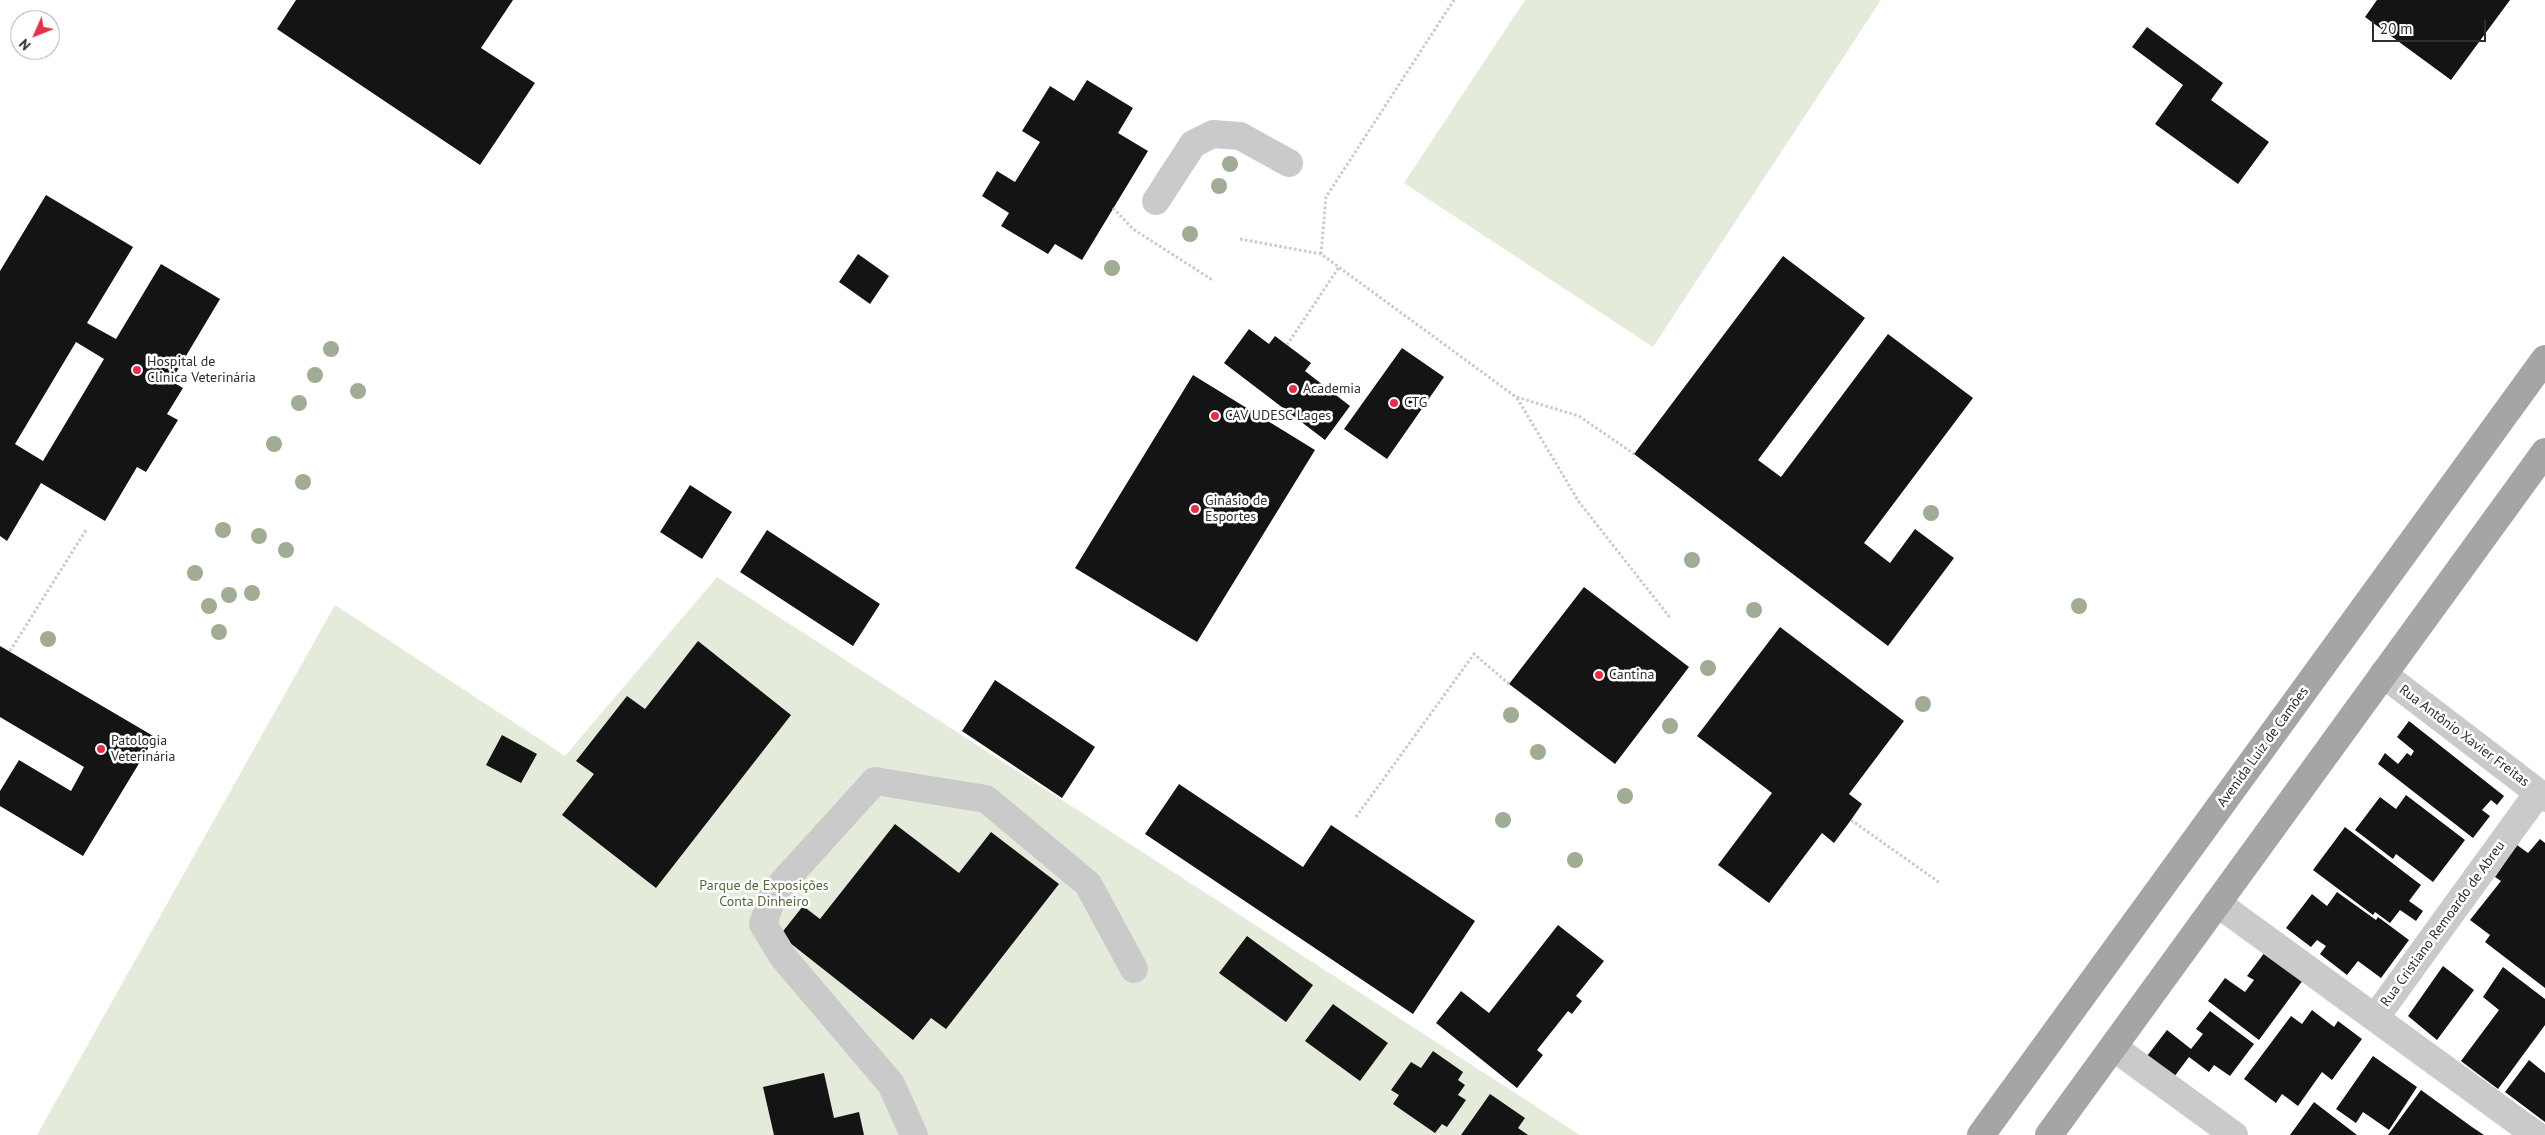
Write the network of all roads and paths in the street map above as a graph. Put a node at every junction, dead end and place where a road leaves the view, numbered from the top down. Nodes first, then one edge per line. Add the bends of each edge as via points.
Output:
1 (1454, 0) edge
2 (1289, 163) dead end
3 (1156, 201) dead end
4 (1113, 208) dead end
5 (1240, 239) dead end
6 (1321, 254) junction
7 (1339, 267) junction
8 (1214, 281) dead end
9 (1286, 345) dead end
10 (2545, 359) edge
11 (1516, 397) junction
12 (2545, 452) edge
13 (1634, 454) dead end
14 (86, 530) dead end
15 (1671, 619) dead end
16 (10, 651) dead end
17 (2383, 674) junction
18 (1509, 684) dead end
19 (2542, 796) edge
20 (1356, 817) dead end
21 (1852, 820) dead end
22 (1940, 883) dead end
23 (2217, 903) junction
24 (1134, 969) dead end
25 (2375, 1018) junction
26 (2113, 1046) junction
27 (914, 1135) edge
28 (1982, 1135) edge
29 (2048, 1135) edge
30 (2234, 1135) edge
31 (2536, 1135) edge

1 - 6 path via 1326,197
2 - 3 street via 1240,136 1213,134 1193,144
4 - 8 path via 1133,229
5 - 6 path
6 - 7 path
7 - 9 path
7 - 11 path
10 - 28 main road, Avenida Luiz de Camões
11 - 13 path via 1578,416
11 - 15 path via 1579,502
12 - 17 main road
14 - 16 path
17 - 19 street, Rua Antônio Xavier Freitas
17 - 23 main road
18 - 20 path via 1474,654
19 - 25 street, Rua Cristiano Remoardo de Abreu
21 - 22 path
23 - 25 street, Rua Cristiano Remoardo de Abreu
23 - 26 main road
24 - 27 street via 1088,884 986,799 875,781 774,892 763,924 783,957 890,1084
25 - 31 street
26 - 29 main road
26 - 30 street

